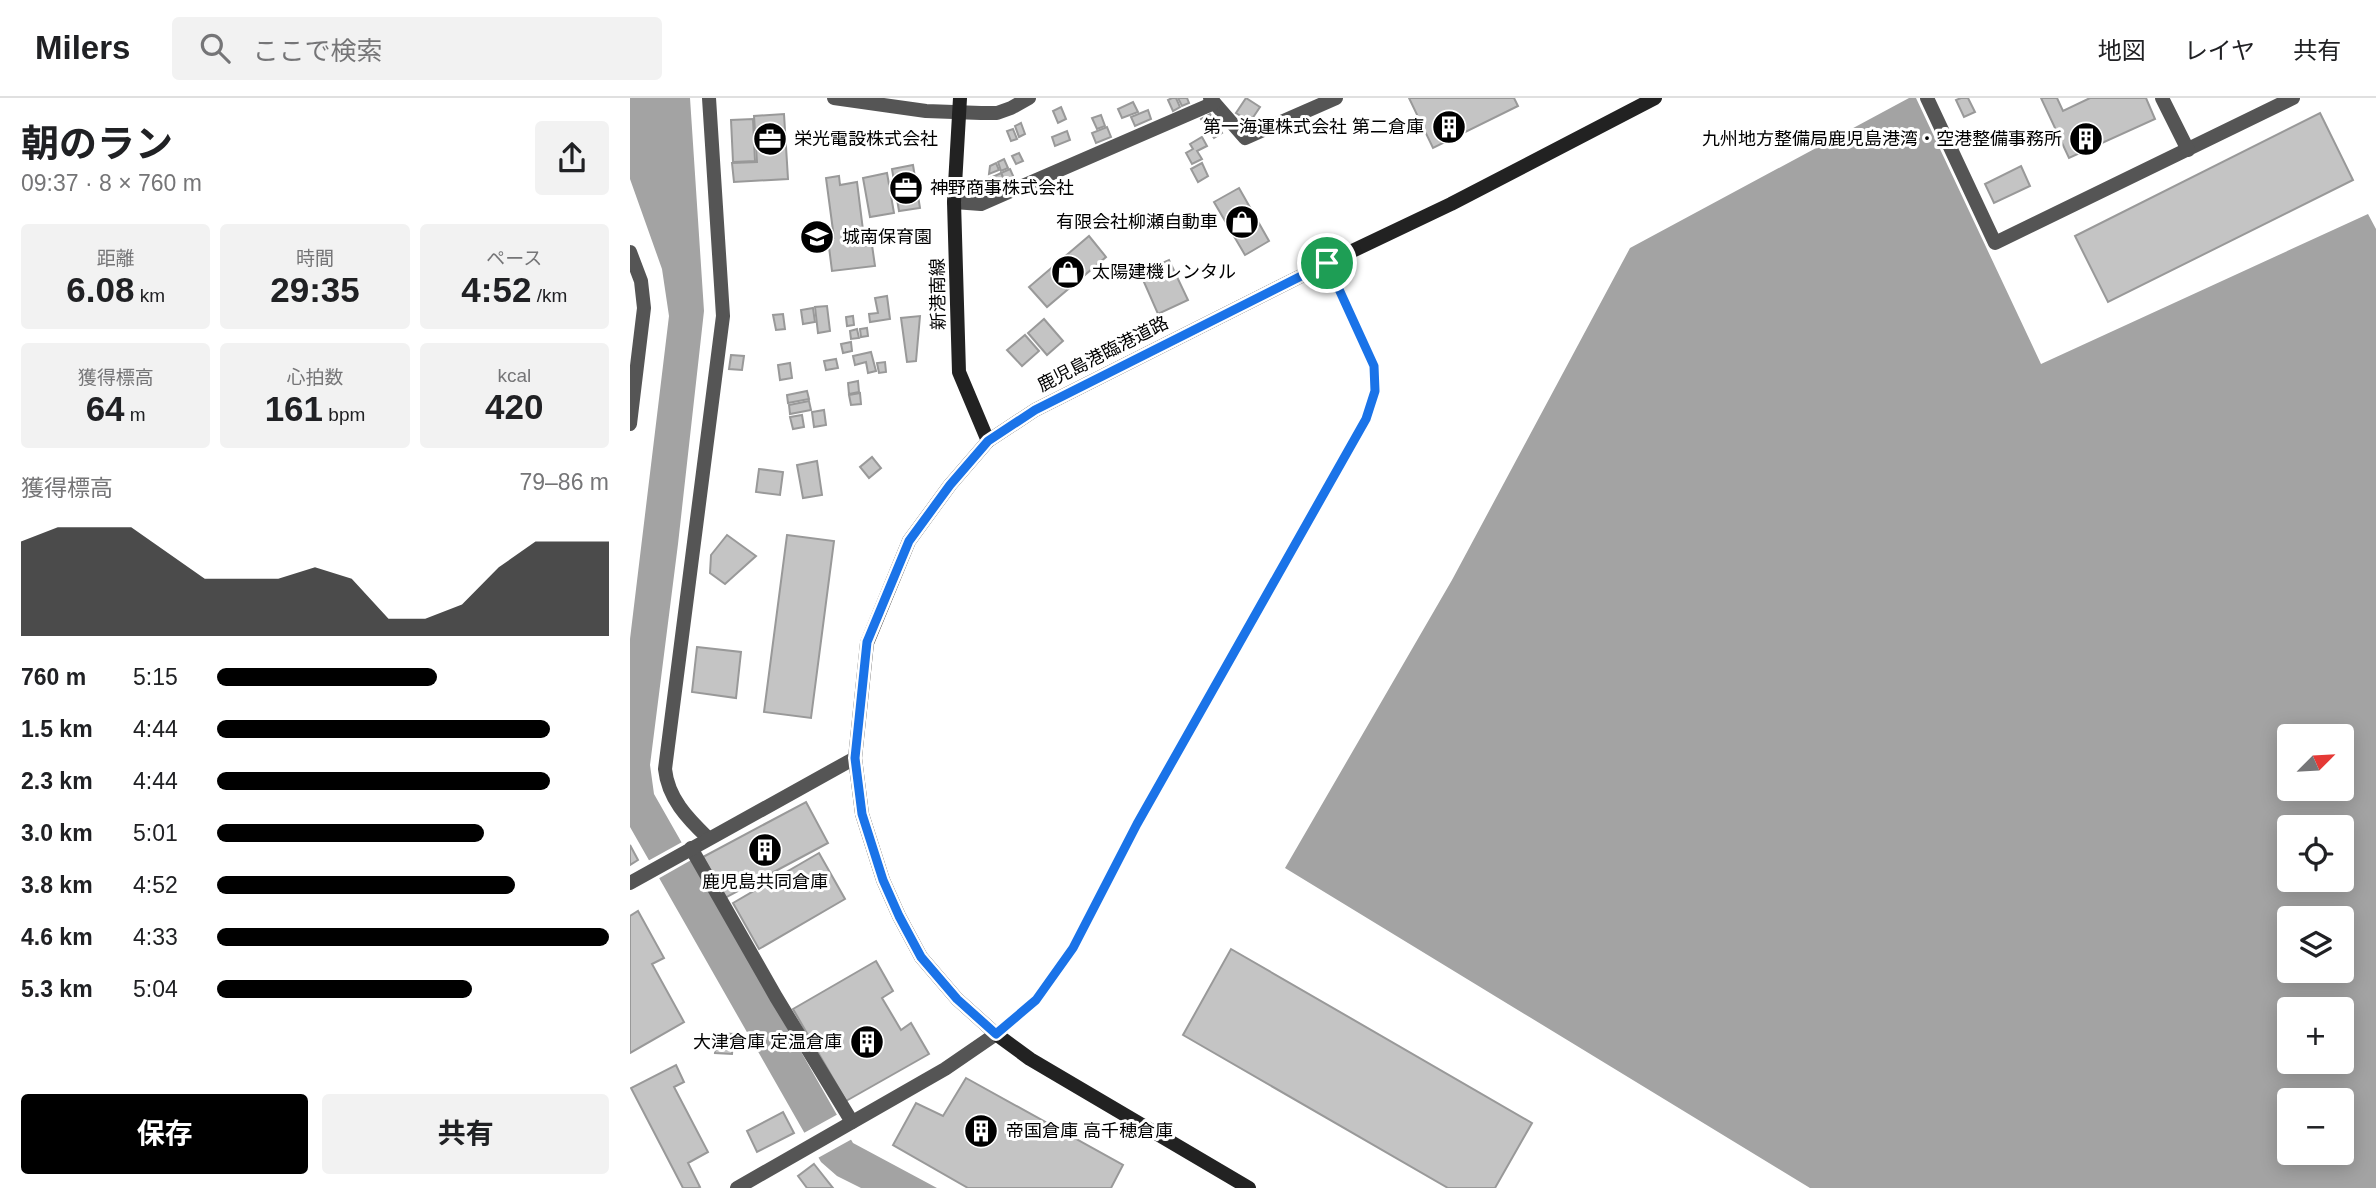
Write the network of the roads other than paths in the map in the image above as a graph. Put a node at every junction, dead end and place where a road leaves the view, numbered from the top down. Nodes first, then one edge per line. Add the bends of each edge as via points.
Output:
1 (709, 98) edge
2 (834, 98) edge
3 (1029, 98) edge
4 (1336, 98) edge
5 (1655, 98) edge
6 (2162, 98) edge
7 (2294, 98) edge
8 (1930, 99) edge
9 (1212, 101) edge
10 (959, 105) edge
11 (2188, 150) junction
12 (954, 202) junction
13 (630, 252) edge
14 (1327, 263) junction
15 (630, 424) edge
16 (988, 441) junction
17 (855, 758) junction
18 (708, 838) junction
19 (691, 848) junction
20 (630, 883) edge
21 (996, 1034) junction
22 (852, 1122) junction
23 (737, 1188) edge
24 (1250, 1188) edge

1 - 18 street via 723,316 665,769 666,784 685,816
2 - 10 street via 926,111
3 - 10 street via 997,113
4 - 9 street via 1245,138
5 - 14 street, 鹿児島港臨港道路
6 - 11 street
7 - 11 street
8 - 11 street via 1995,243
9 - 12 street via 981,204
10 - 12 street, 新港南線
12 - 16 street, 新港南線 via 959,372
13 - 15 street via 644,308
14 - 16 street, 鹿児島港臨港道路 via 1035,410
14 - 21 lane via 1374,366 1375,391 1366,419 1137,824 1073,948 1036,1000
16 - 17 street, 鹿児島港臨港道路 via 909,541 867,642
17 - 18 street
17 - 21 street, 鹿児島港臨港道路 via 862,814 899,916 921,957 957,999
18 - 19 street
19 - 20 street
19 - 22 street
21 - 22 street
21 - 24 street, 鹿児島港臨港道路 via 1040,1065
22 - 23 street

